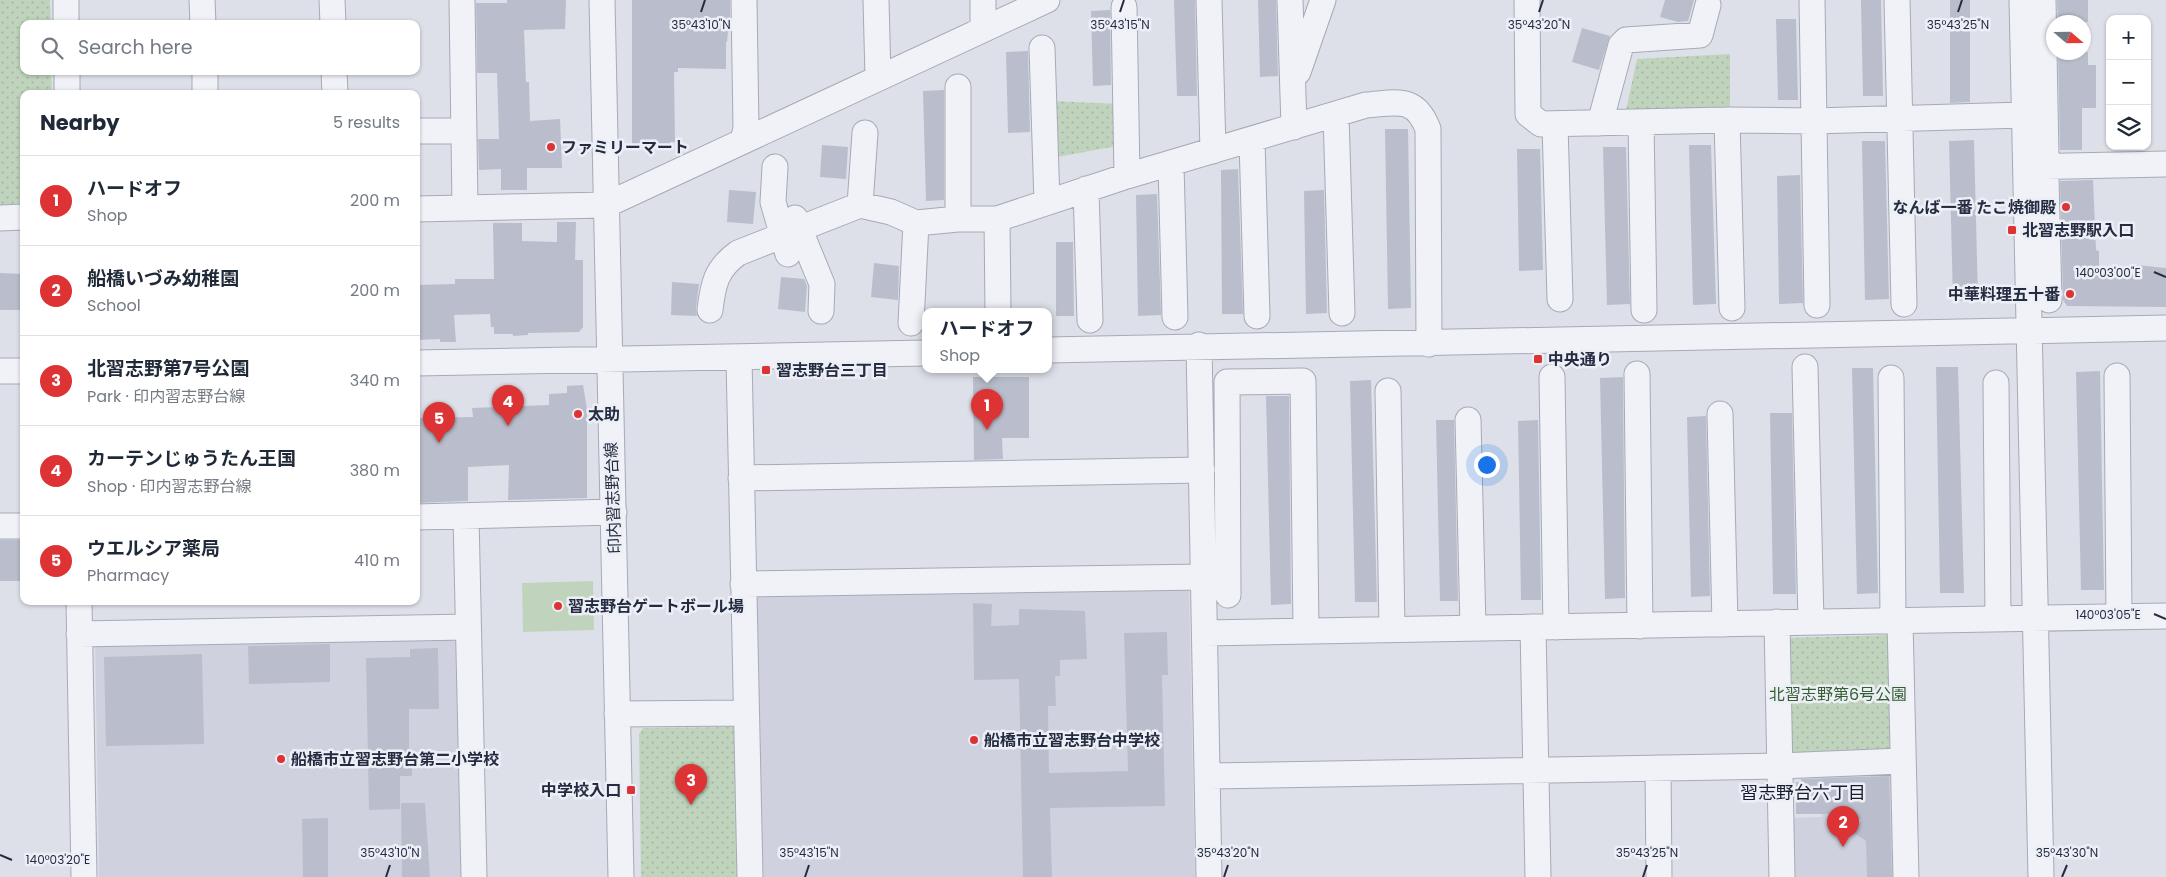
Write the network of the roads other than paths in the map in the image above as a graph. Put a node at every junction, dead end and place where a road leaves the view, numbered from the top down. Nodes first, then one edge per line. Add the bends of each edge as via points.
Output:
1 (66, 0) edge
2 (202, 0) edge
3 (332, 0) edge
4 (462, 0) edge
5 (602, 0) edge
6 (744, 0) edge
7 (876, 0) edge
8 (983, 0) edge
9 (1047, 0) edge
10 (1209, 0) edge
11 (1290, 0) edge
12 (1323, 0) edge
13 (1527, 0) edge
14 (1812, 0) edge
15 (1897, 0) edge
16 (2022, 0) edge
17 (2043, 0) edge
18 (1708, 5) dead end
19 (1124, 7) dead end
20 (66, 20) edge
21 (203, 20) edge
22 (333, 20) edge
23 (983, 28) junction
24 (1042, 48) dead end
25 (67, 75) edge
26 (205, 75) edge
27 (334, 75) edge
28 (878, 78) junction
29 (1293, 86) junction
30 (958, 87) dead end
31 (68, 90) edge
32 (206, 90) edge
33 (335, 90) edge
34 (1336, 115) junction
35 (2024, 115) junction
36 (1899, 118) junction
37 (1727, 120) junction
38 (1641, 122) junction
39 (1813, 122) junction
40 (1600, 123) junction
41 (1555, 124) junction
42 (1294, 127) junction
43 (420, 131) edge
44 (464, 131) junction
45 (865, 133) dead end
46 (1252, 140) junction
47 (743, 141) junction
48 (1213, 151) junction
49 (1172, 164) junction
50 (2166, 164) edge
51 (2039, 167) junction
52 (775, 168) dead end
53 (1127, 176) junction
54 (1086, 189) junction
55 (1047, 202) junction
56 (606, 205) junction
57 (860, 205) junction
58 (465, 208) junction
59 (420, 209) edge
60 (20, 217) edge
61 (0, 218) edge
62 (958, 219) junction
63 (997, 219) junction
64 (916, 222) junction
65 (791, 233) junction
66 (1560, 299) dead end
67 (2048, 300) dead end
68 (1904, 304) dead end
69 (1817, 305) dead end
70 (998, 308) edge
71 (1732, 308) dead end
72 (710, 310) dead end
73 (1644, 310) dead end
74 (821, 311) dead end
75 (1342, 313) dead end
76 (1257, 316) dead end
77 (1175, 317) dead end
78 (1090, 320) dead end
79 (911, 323) dead end
80 (2166, 328) edge
81 (2029, 330) junction
82 (1429, 344) junction
83 (1199, 345) junction
84 (1052, 350) edge
85 (922, 353) edge
86 (739, 358) junction
87 (609, 360) junction
88 (420, 363) edge
89 (1805, 367) dead end
90 (0, 371) edge
91 (20, 371) edge
92 (1638, 374) dead end
93 (2117, 376) dead end
94 (1552, 377) dead end
95 (1891, 378) dead end
96 (1996, 384) dead end
97 (1388, 391) dead end
98 (1720, 414) dead end
99 (1468, 420) dead end
100 (1202, 470) junction
101 (741, 478) junction
102 (614, 512) junction
103 (466, 516) junction
104 (420, 517) edge
105 (0, 526) edge
106 (20, 526) edge
107 (1204, 577) junction
108 (743, 584) junction
109 (1228, 595) dead end
110 (79, 605) edge
111 (2119, 616) junction
112 (2166, 616) edge
113 (2035, 618) junction
114 (1998, 619) junction
115 (1896, 621) junction
116 (1777, 622) junction
117 (1811, 622) junction
118 (1725, 624) junction
119 (1640, 626) junction
120 (468, 627) junction
121 (1545, 627) junction
122 (1473, 628) junction
123 (1392, 629) junction
124 (1306, 631) junction
125 (1206, 633) junction
126 (79, 634) junction
127 (746, 713) junction
128 (617, 714) junction
129 (1902, 761) junction
130 (1780, 766) junction
131 (1658, 768) junction
132 (1536, 770) junction
133 (1208, 776) junction
134 (84, 877) edge
135 (474, 877) edge
136 (621, 877) edge
137 (750, 877) edge
138 (1209, 877) edge
139 (1538, 877) edge
140 (1659, 877) edge
141 (1782, 877) edge
142 (1906, 877) edge
143 (2041, 877) edge

1 - 20 street
2 - 21 street
3 - 22 street
4 - 44 street
5 - 56 street, 印内習志野台線
6 - 47 street via 746,128
7 - 28 street
8 - 23 street
9 - 23 street
10 - 48 street
11 - 29 street
12 - 29 street
13 - 41 street via 1528,114 1541,124
14 - 39 street
15 - 36 street
16 - 35 street
17 - 51 street
18 - 40 street via 1700,35 1626,40 1621,45
19 - 53 street
23 - 28 street
24 - 55 street
25 - 31 street
26 - 32 street
27 - 33 street
28 - 47 street
29 - 42 street
30 - 62 street
34 - 42 street
34 - 75 street
34 - 82 street via 1366,105 1404,102 1413,106 1428,129
35 - 36 street
35 - 51 street
36 - 39 street
36 - 68 street
37 - 38 street
37 - 39 street
37 - 71 street
38 - 40 street
38 - 73 street
39 - 69 street
40 - 41 street
41 - 66 street
42 - 46 street
43 - 44 street
44 - 58 street
45 - 57 street
46 - 48 street
46 - 76 street
47 - 56 street
48 - 49 street
49 - 53 street
49 - 77 street
50 - 51 street
51 - 67 street
51 - 81 street
52 - 65 street via 773,202
53 - 54 street
54 - 55 street
54 - 78 street
55 - 63 street
56 - 58 street
56 - 87 street, 印内習志野台線
57 - 64 street
57 - 65 street
58 - 59 street
60 - 61 street
62 - 63 street
62 - 64 street
63 - 70 street
64 - 79 street
65 - 72 street via 738,253 724,263 713,287
65 - 74 street via 822,284
80 - 81 street
81 - 82 street
81 - 113 street
82 - 83 street
83 - 84 street
83 - 100 street
85 - 86 street
86 - 87 street
86 - 101 street
87 - 88 street
87 - 102 street, 印内習志野台線
89 - 117 street
90 - 91 street
92 - 119 street
93 - 111 street
94 - 121 street
95 - 115 street
96 - 114 street
97 - 123 street
98 - 118 street
99 - 122 street
100 - 101 street
100 - 107 street
101 - 108 street
102 - 103 street
102 - 128 street, 印内習志野台線
103 - 104 street
103 - 120 street
105 - 106 street
107 - 108 street
107 - 125 street
108 - 127 street
109 - 124 street via 1227,382 1303,381
110 - 126 street
111 - 112 street
111 - 113 street
113 - 114 street
113 - 143 street
114 - 115 street
115 - 117 street
115 - 129 street
116 - 117 street
116 - 118 street
116 - 130 street
118 - 119 street
119 - 121 street
120 - 126 street
120 - 135 street
121 - 122 street
121 - 132 street
122 - 123 street
123 - 124 street
124 - 125 street
125 - 133 street
126 - 134 street
127 - 128 street
127 - 137 street
128 - 136 street, 印内習志野台線
129 - 130 street
129 - 142 street
130 - 131 street
130 - 141 street
131 - 132 street
131 - 140 street
132 - 133 street
132 - 139 street
133 - 138 street

